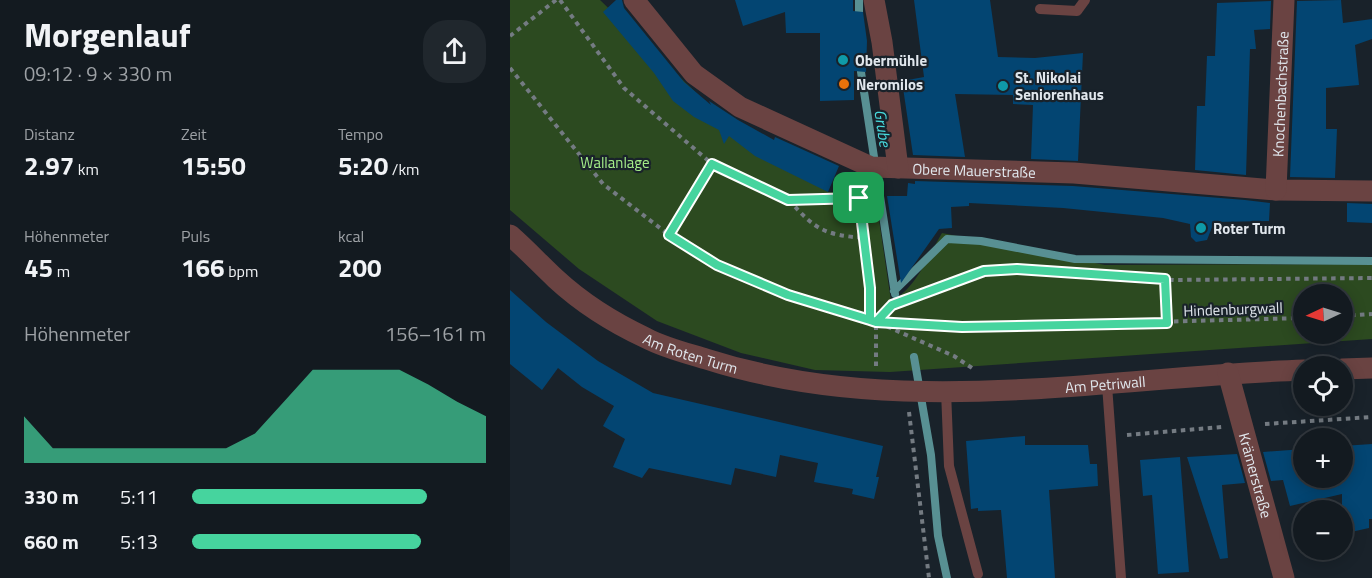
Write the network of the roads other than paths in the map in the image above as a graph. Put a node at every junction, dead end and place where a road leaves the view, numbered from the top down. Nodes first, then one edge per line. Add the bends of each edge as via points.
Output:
1 (634, 0) edge
2 (874, 0) edge
3 (1085, 0) edge
4 (1284, 0) edge
5 (1040, 9) dead end
6 (878, 167) junction
7 (1276, 190) junction
8 (1372, 191) edge
9 (510, 235) edge
10 (1372, 368) edge
11 (1353, 369) edge
12 (1293, 370) edge
13 (1228, 373) junction
14 (1107, 385) junction
15 (923, 392) junction
16 (978, 574) dead end
17 (1121, 578) edge
18 (1284, 578) edge

1 - 6 street, Obere Mauerstraße via 694,74 740,107
2 - 6 street via 882,42
3 - 5 lane via 1077,11
4 - 7 street, Knochenbachstraße
6 - 7 street, Obere Mauerstraße via 1074,173
7 - 8 street, Obere Mauerstraße
9 - 15 street, Am Roten Turm via 556,280 595,310 647,339 735,369 787,380 876,392
10 - 11 street
12 - 13 street, Am Petriwall
13 - 14 street, Am Petriwall
13 - 18 street, Krämerstraße
14 - 15 street, Am Petriwall
14 - 17 lane
15 - 16 lane via 949,466

